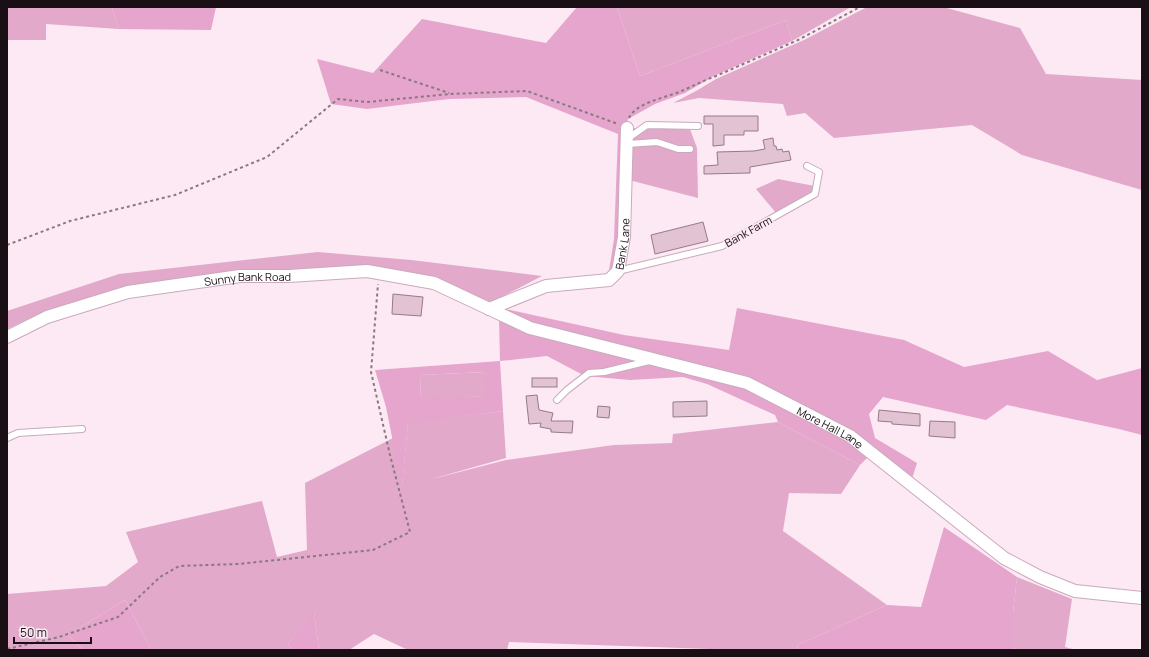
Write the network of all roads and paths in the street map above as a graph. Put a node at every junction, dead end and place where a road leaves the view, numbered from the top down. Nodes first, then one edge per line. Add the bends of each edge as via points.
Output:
1 (860, 7) edge
2 (380, 70) dead end
3 (450, 94) junction
4 (698, 126) dead end
5 (627, 137) junction
6 (690, 149) dead end
7 (807, 166) dead end
8 (7, 245) edge
9 (618, 271) junction
10 (379, 273) junction
11 (489, 309) junction
12 (7, 337) edge
13 (653, 360) junction
14 (557, 400) dead end
15 (82, 429) dead end
16 (7, 438) edge
17 (1142, 598) edge
18 (7, 649) edge

1 - 5 path via 798,40 683,91 641,106 629,117
2 - 3 path
3 - 5 path via 527,90
3 - 8 path via 367,102 338,98 266,156 175,195 70,221
4 - 5 lane via 647,126
5 - 6 lane via 657,142 678,149
5 - 9 street, Bank Lane via 624,237
7 - 9 lane, Bank Farm via 819,172 815,194 762,224 722,246
9 - 11 street, Bank Lane via 609,280 546,286
10 - 11 street, Sunny Bank Road via 434,283
10 - 12 street, Sunny Bank Road via 367,271 240,276 128,292 48,316
10 - 18 path via 371,372 410,532 373,550 238,564 180,566 160,578 118,617 59,637
11 - 13 street, More Hall Lane via 530,328
13 - 14 lane via 589,374
13 - 17 street, More Hall Lane via 747,384 850,436 1004,558 1040,577 1075,591
15 - 16 lane via 18,433

